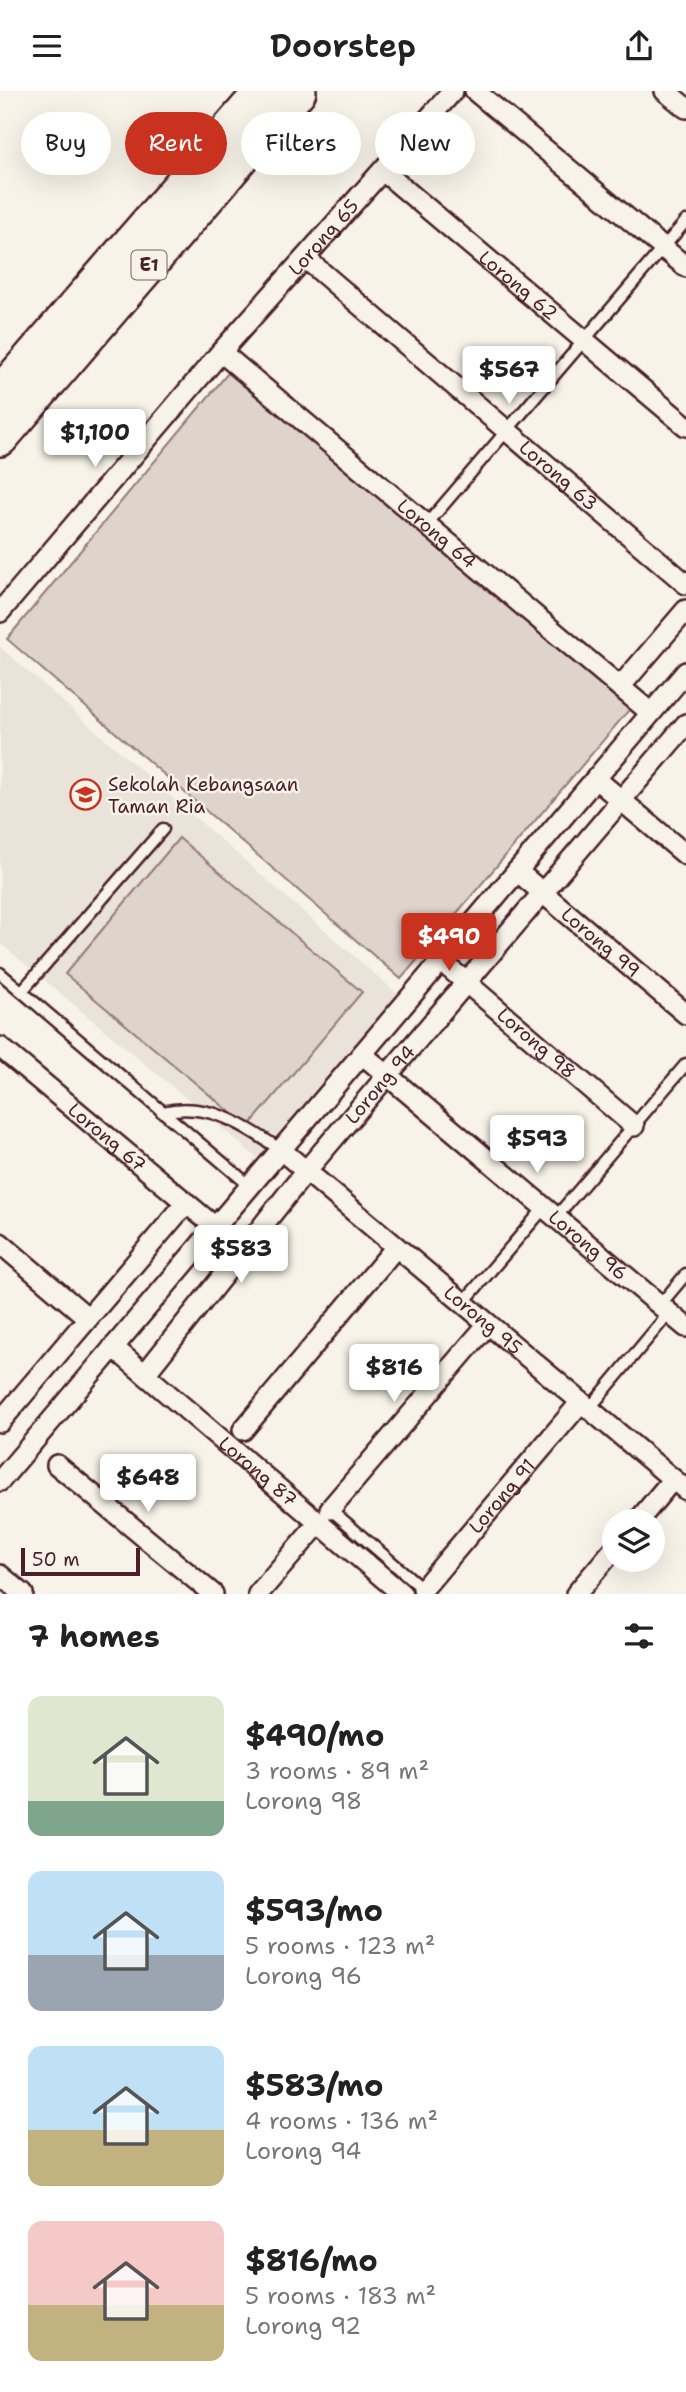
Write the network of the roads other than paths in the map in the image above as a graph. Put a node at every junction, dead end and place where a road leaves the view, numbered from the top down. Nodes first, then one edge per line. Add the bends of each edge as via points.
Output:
1 (263, 91) edge
2 (298, 91) edge
3 (453, 91) edge
4 (475, 91) edge
5 (665, 91) edge
6 (686, 108) edge
7 (435, 112) edge
8 (379, 175) edge
9 (388, 175) edge
10 (686, 221) edge
11 (663, 248) junction
12 (305, 258) junction
13 (686, 267) edge
14 (585, 341) junction
15 (221, 352) junction
16 (0, 394) edge
17 (686, 426) edge
18 (507, 431) junction
19 (0, 438) edge
20 (427, 524) junction
21 (686, 584) edge
22 (686, 610) edge
23 (0, 612) edge
24 (686, 672) edge
25 (620, 687) junction
26 (651, 713) junction
27 (686, 724) edge
28 (596, 779) junction
29 (622, 801) junction
30 (163, 829) dead end
31 (686, 855) edge
32 (517, 871) junction
33 (543, 893) junction
34 (441, 961) junction
35 (0, 973) edge
36 (467, 983) junction
37 (22, 991) junction
38 (686, 1014) edge
39 (0, 1047) edge
40 (362, 1054) junction
41 (686, 1064) edge
42 (387, 1075) junction
43 (162, 1112) junction
44 (634, 1126) junction
45 (281, 1150) junction
46 (306, 1171) junction
47 (250, 1187) junction
48 (187, 1203) junction
49 (550, 1212) junction
50 (215, 1227) junction
51 (0, 1243) edge
52 (396, 1247) junction
53 (686, 1274) edge
54 (463, 1303) junction
55 (665, 1309) junction
56 (88, 1318) junction
57 (488, 1324) junction
58 (686, 1327) edge
59 (113, 1347) junction
60 (145, 1374) junction
61 (585, 1406) junction
62 (0, 1422) edge
63 (243, 1430) dead end
64 (57, 1465) dead end
65 (0, 1481) edge
66 (679, 1485) edge
67 (652, 1509) edge
68 (324, 1516) junction
69 (602, 1563) edge
70 (0, 1575) edge
71 (423, 1589) joint
72 (23, 1594) edge
73 (213, 1594) edge
74 (258, 1594) edge
75 (402, 1594) edge
76 (576, 1594) edge

1 - 16 highway, E1
2 - 19 highway, E1
3 - 7 street, Lorong 65
4 - 11 street
5 - 6 street
8 - 12 street, Lorong 65
9 - 14 street, Lorong 62
10 - 11 lane
11 - 13 street
11 - 14 lane
12 - 15 street, Lorong 65
12 - 18 street, Lorong 63
14 - 17 street, Lorong 62
14 - 18 lane
15 - 20 street, Lorong 64
15 - 23 street, Lorong 65
18 - 20 lane
18 - 21 street, Lorong 63
20 - 25 street, Lorong 64
22 - 25 street
24 - 26 street
25 - 26 street, Lorong 64
26 - 28 street
27 - 29 street, Lorong 94
28 - 29 street
28 - 32 street
29 - 31 street
29 - 33 street, Lorong 94
30 - 37 lane
32 - 33 street, Lorong 99
32 - 34 street
33 - 36 street, Lorong 94
33 - 38 street, Lorong 99
34 - 36 street, Lorong 98
34 - 40 street
35 - 37 lane
36 - 42 street, Lorong 94
36 - 44 street, Lorong 98
37 - 43 lane
39 - 48 street, Lorong 67
40 - 42 street, Lorong 96
40 - 45 street
41 - 44 lane
42 - 46 street, Lorong 94
42 - 49 street, Lorong 96
43 - 45 lane via 196,1108 215,1112
43 - 47 lane
44 - 49 lane
45 - 46 street, Lorong 95
45 - 47 street
46 - 52 street, Lorong 95
46 - 60 street, Lorong 94
47 - 50 street
48 - 50 street, Lorong 67
48 - 56 street
49 - 54 lane
49 - 55 street, Lorong 96
50 - 59 street
51 - 56 street
52 - 54 street, Lorong 95
52 - 63 street
53 - 55 lane
54 - 57 street, Lorong 95
55 - 58 street, Lorong 96
55 - 61 lane
56 - 62 street
57 - 61 street, Lorong 95
57 - 68 street
59 - 60 street, Lorong 87
59 - 65 street
60 - 68 street, Lorong 87
61 - 66 street, Lorong 95
61 - 71 street, Lorong 91
64 - 73 street
66 - 67 street
68 - 71 lane
68 - 74 street
68 - 75 street, Lorong 87
69 - 76 street
70 - 72 street

